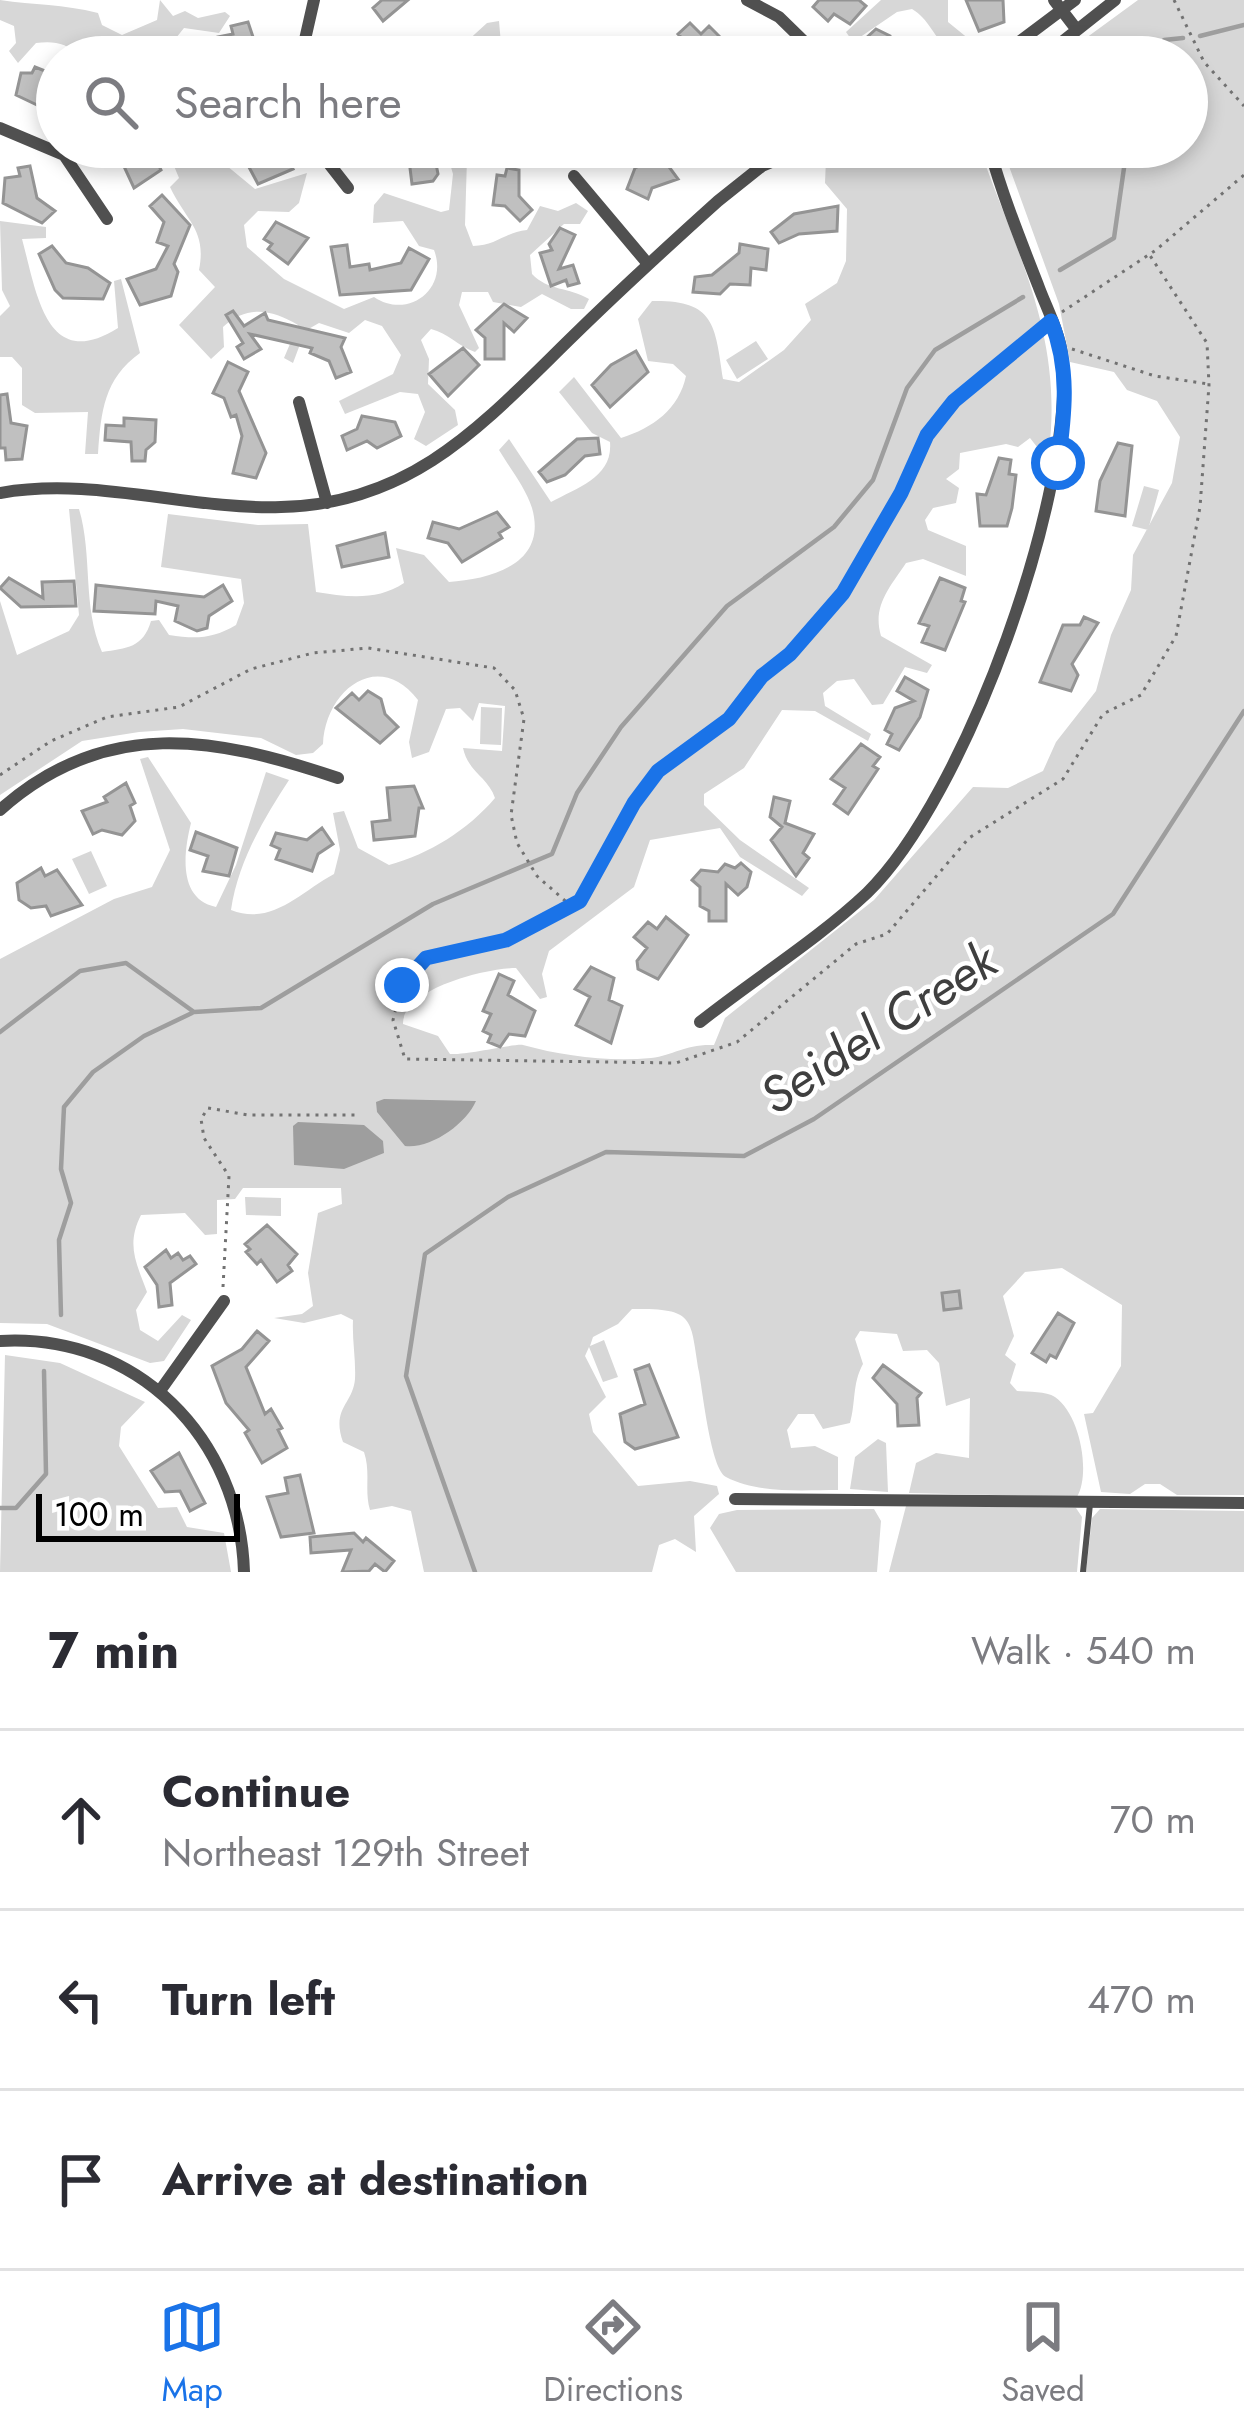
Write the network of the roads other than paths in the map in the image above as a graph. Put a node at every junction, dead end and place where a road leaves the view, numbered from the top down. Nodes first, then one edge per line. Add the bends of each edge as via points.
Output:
1 (314, 0) edge
2 (747, 0) edge
3 (1075, 0) edge
4 (1115, 0) edge
5 (1058, 5) edge
6 (1077, 30) junction
7 (306, 36) edge
8 (798, 36) edge
9 (1023, 36) edge
10 (1069, 36) edge
11 (0, 128) edge
12 (36, 143) edge
13 (73, 168) edge
14 (332, 168) edge
15 (765, 168) edge
16 (996, 168) edge
17 (574, 176) dead end
18 (348, 188) dead end
19 (107, 220) dead end
20 (648, 264) junction
21 (299, 402) dead end
22 (0, 493) edge
23 (327, 503) junction
24 (338, 778) dead end
25 (0, 810) edge
26 (700, 1022) dead end
27 (224, 1301) road end
28 (0, 1341) edge
29 (162, 1388) junction
30 (735, 1498) dead end
31 (1090, 1503) junction
32 (1244, 1503) edge
33 (244, 1572) edge
34 (1083, 1572) edge

1 - 7 street
2 - 8 street
3 - 5 street
4 - 6 street
5 - 6 street
5 - 9 street
6 - 10 street
11 - 12 street
13 - 19 street
14 - 18 street
15 - 20 street
16 - 26 street via 1061,347 1066,404 1058,463 956,767 920,831 866,894
17 - 20 street
20 - 23 street via 464,442 415,474
21 - 23 street
22 - 23 street via 64,488 250,508
24 - 25 street via 205,741 141,744 76,759
27 - 29 street
28 - 29 street via 34,1339 89,1352
29 - 33 street via 214,1452 243,1538
30 - 31 street
31 - 32 street
31 - 34 lane

